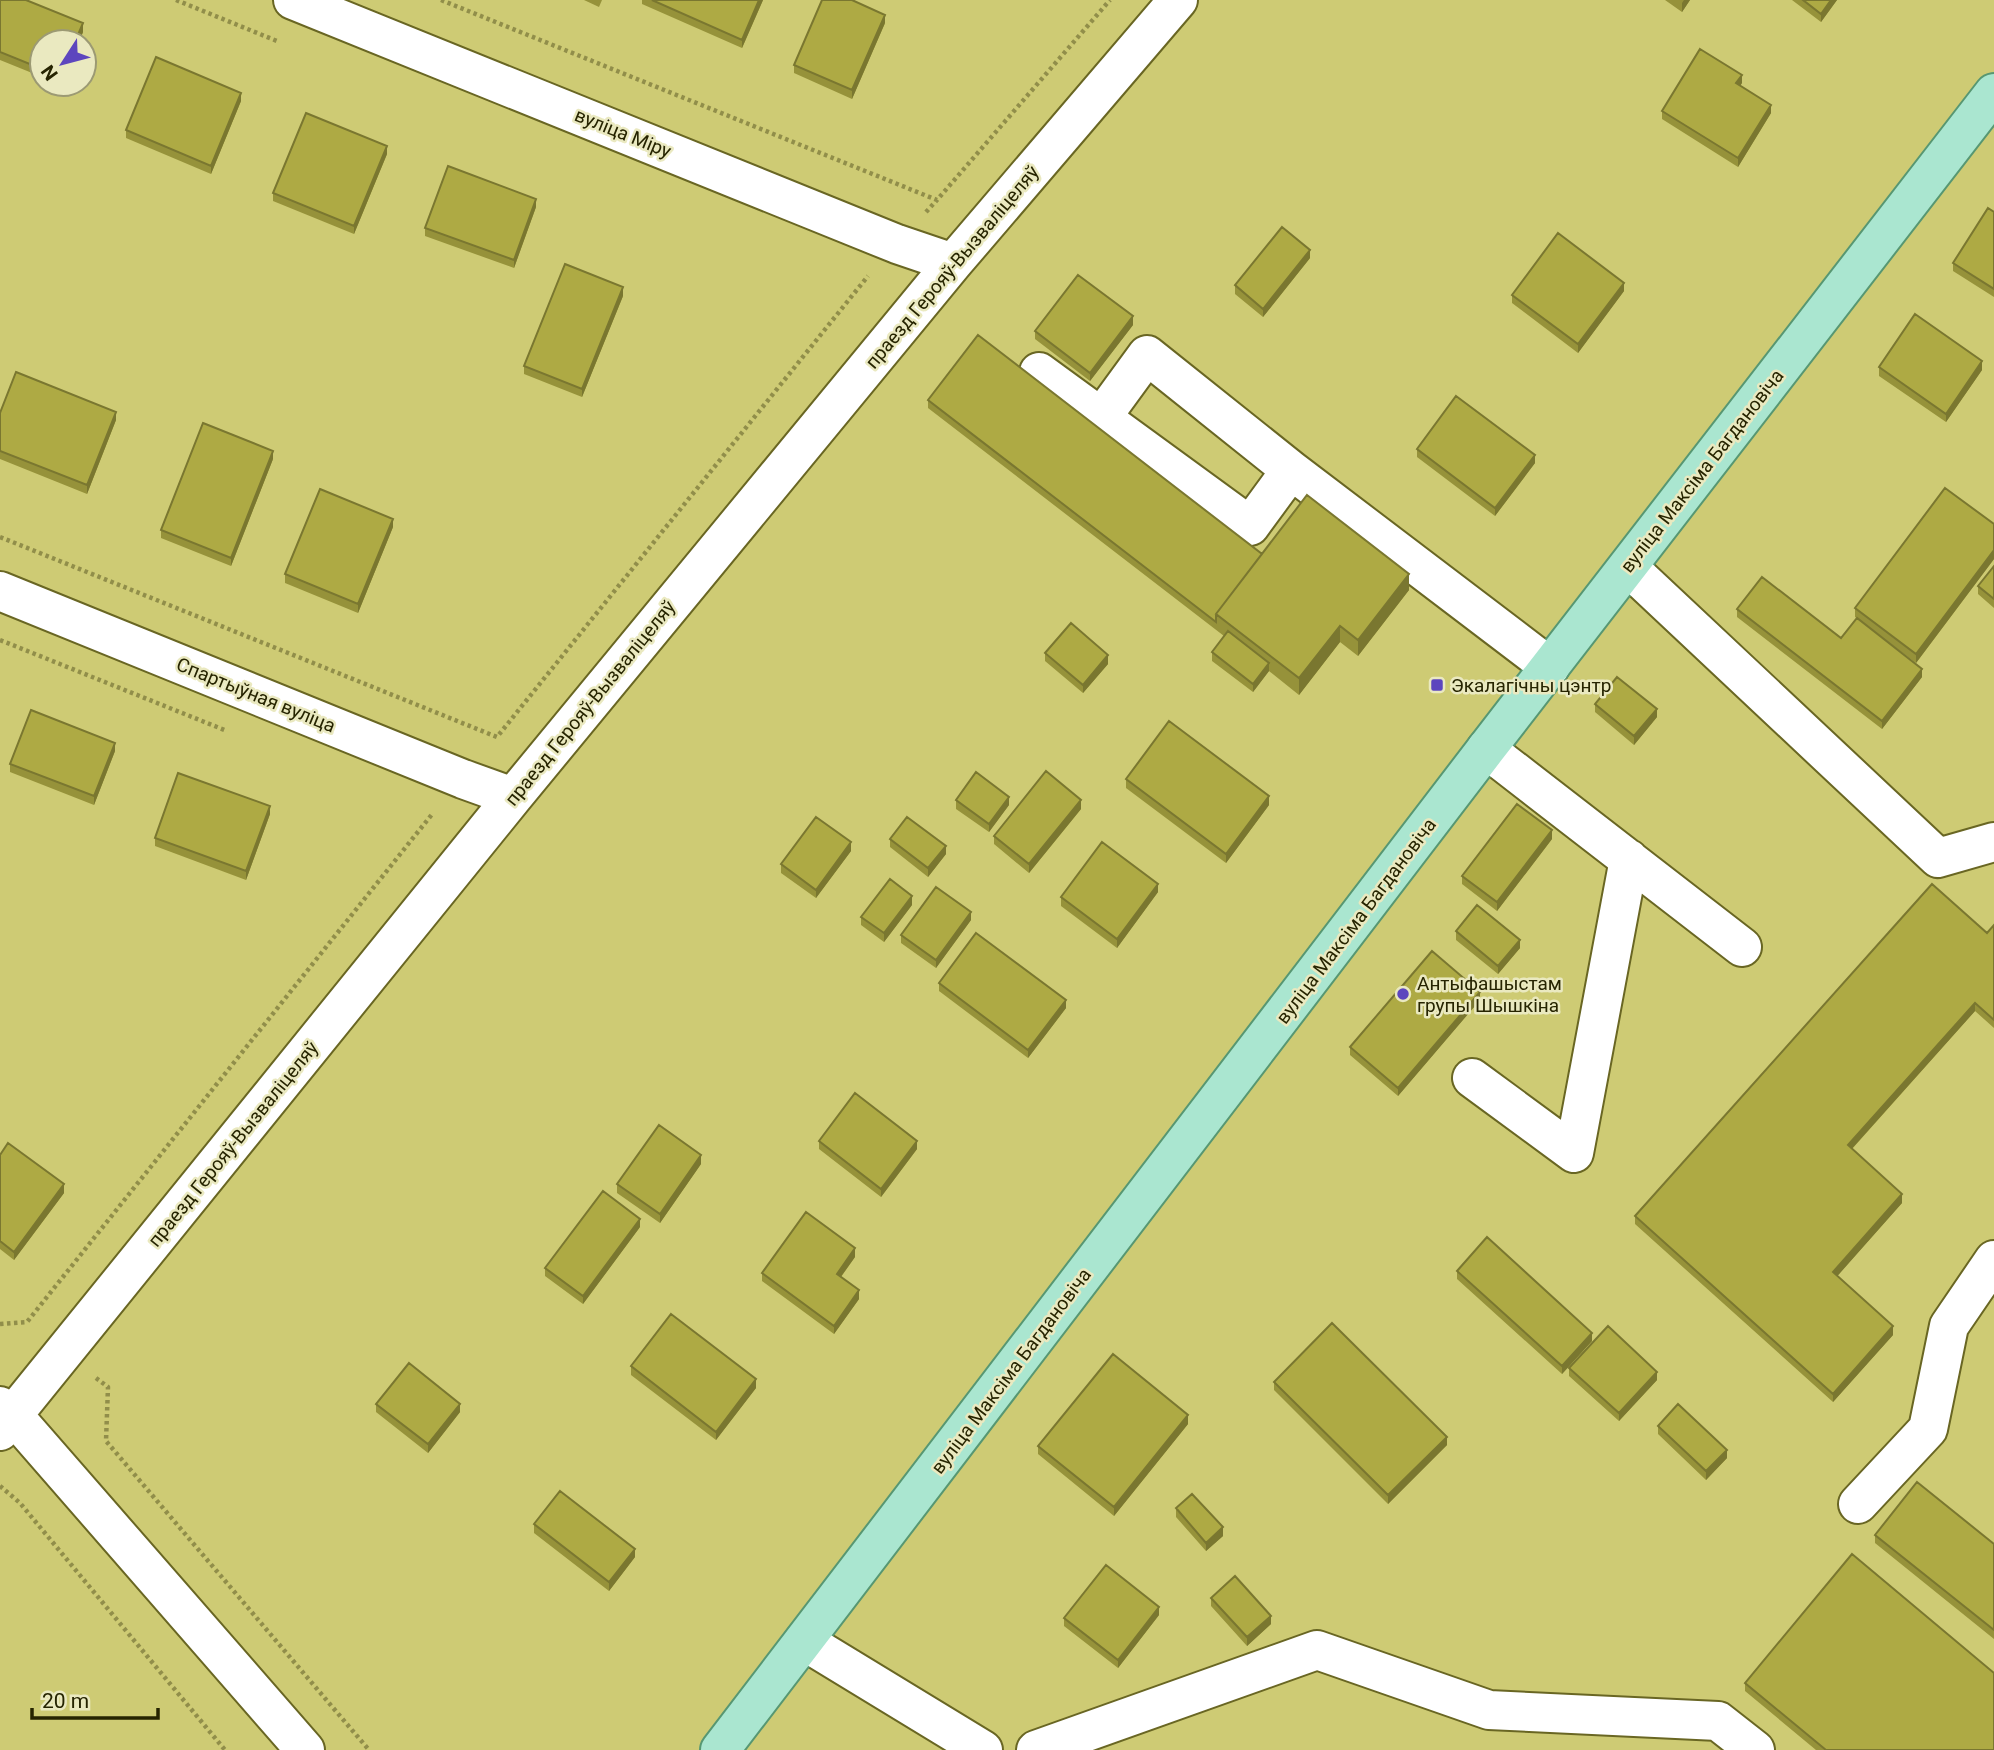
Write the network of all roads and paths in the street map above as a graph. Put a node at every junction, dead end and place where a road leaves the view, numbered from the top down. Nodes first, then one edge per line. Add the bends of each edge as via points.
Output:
1 (293, 0) edge
2 (441, 0) edge
3 (1110, 0) edge
4 (1178, 0) edge
5 (1994, 93) edge
6 (953, 263) junction
7 (866, 279) dead end
8 (1039, 372) dead end
9 (1101, 418) junction
10 (1291, 470) junction
11 (0, 537) edge
12 (1628, 567) junction
13 (0, 591) edge
14 (0, 640) edge
15 (1550, 667) junction
16 (230, 732) dead end
17 (1486, 749) junction
18 (513, 797) junction
19 (422, 809) dead end
20 (1994, 842) edge
21 (1629, 859) junction
22 (1742, 947) dead end
23 (1472, 1078) dead end
24 (1994, 1260) edge
25 (0, 1324) edge
26 (108, 1387) dead end
27 (4, 1417) edge
28 (0, 1486) edge
29 (1858, 1504) dead end
30 (804, 1641) junction
31 (225, 1750) edge
32 (304, 1750) edge
33 (369, 1750) edge
34 (720, 1750) edge
35 (984, 1750) edge
36 (1036, 1750) edge
37 (1755, 1750) edge

1 - 6 street, вуліца Міру
2 - 3 path via 937,200
4 - 6 street, праезд Герояў-Вызваліцеляў
5 - 12 main road, вуліца Максіма Багдановіча
6 - 18 street, праезд Герояў-Вызваліцеляў
7 - 11 path via 497,737
8 - 9 street
9 - 10 street via 1250,526
9 - 10 street via 1147,355
10 - 15 street
12 - 15 main road, вуліца Максіма Багдановіча
12 - 20 street via 1938,858
13 - 18 street, Спартыўная вуліца
14 - 16 path
15 - 17 main road, вуліца Максіма Багдановіча
17 - 21 street
17 - 30 main road, вуліца Максіма Багдановіча
18 - 27 street, праезд Герояў-Вызваліцеляў
19 - 25 path via 434,814 27,1322
21 - 22 street
21 - 23 street via 1574,1153
24 - 29 street via 1949,1326 1928,1429
26 - 33 path via 106,1440
27 - 32 street
28 - 31 path via 20,1503
30 - 34 main road, вуліца Максіма Багдановіча
30 - 35 street
36 - 37 street via 1317,1650 1489,1710 1718,1721

